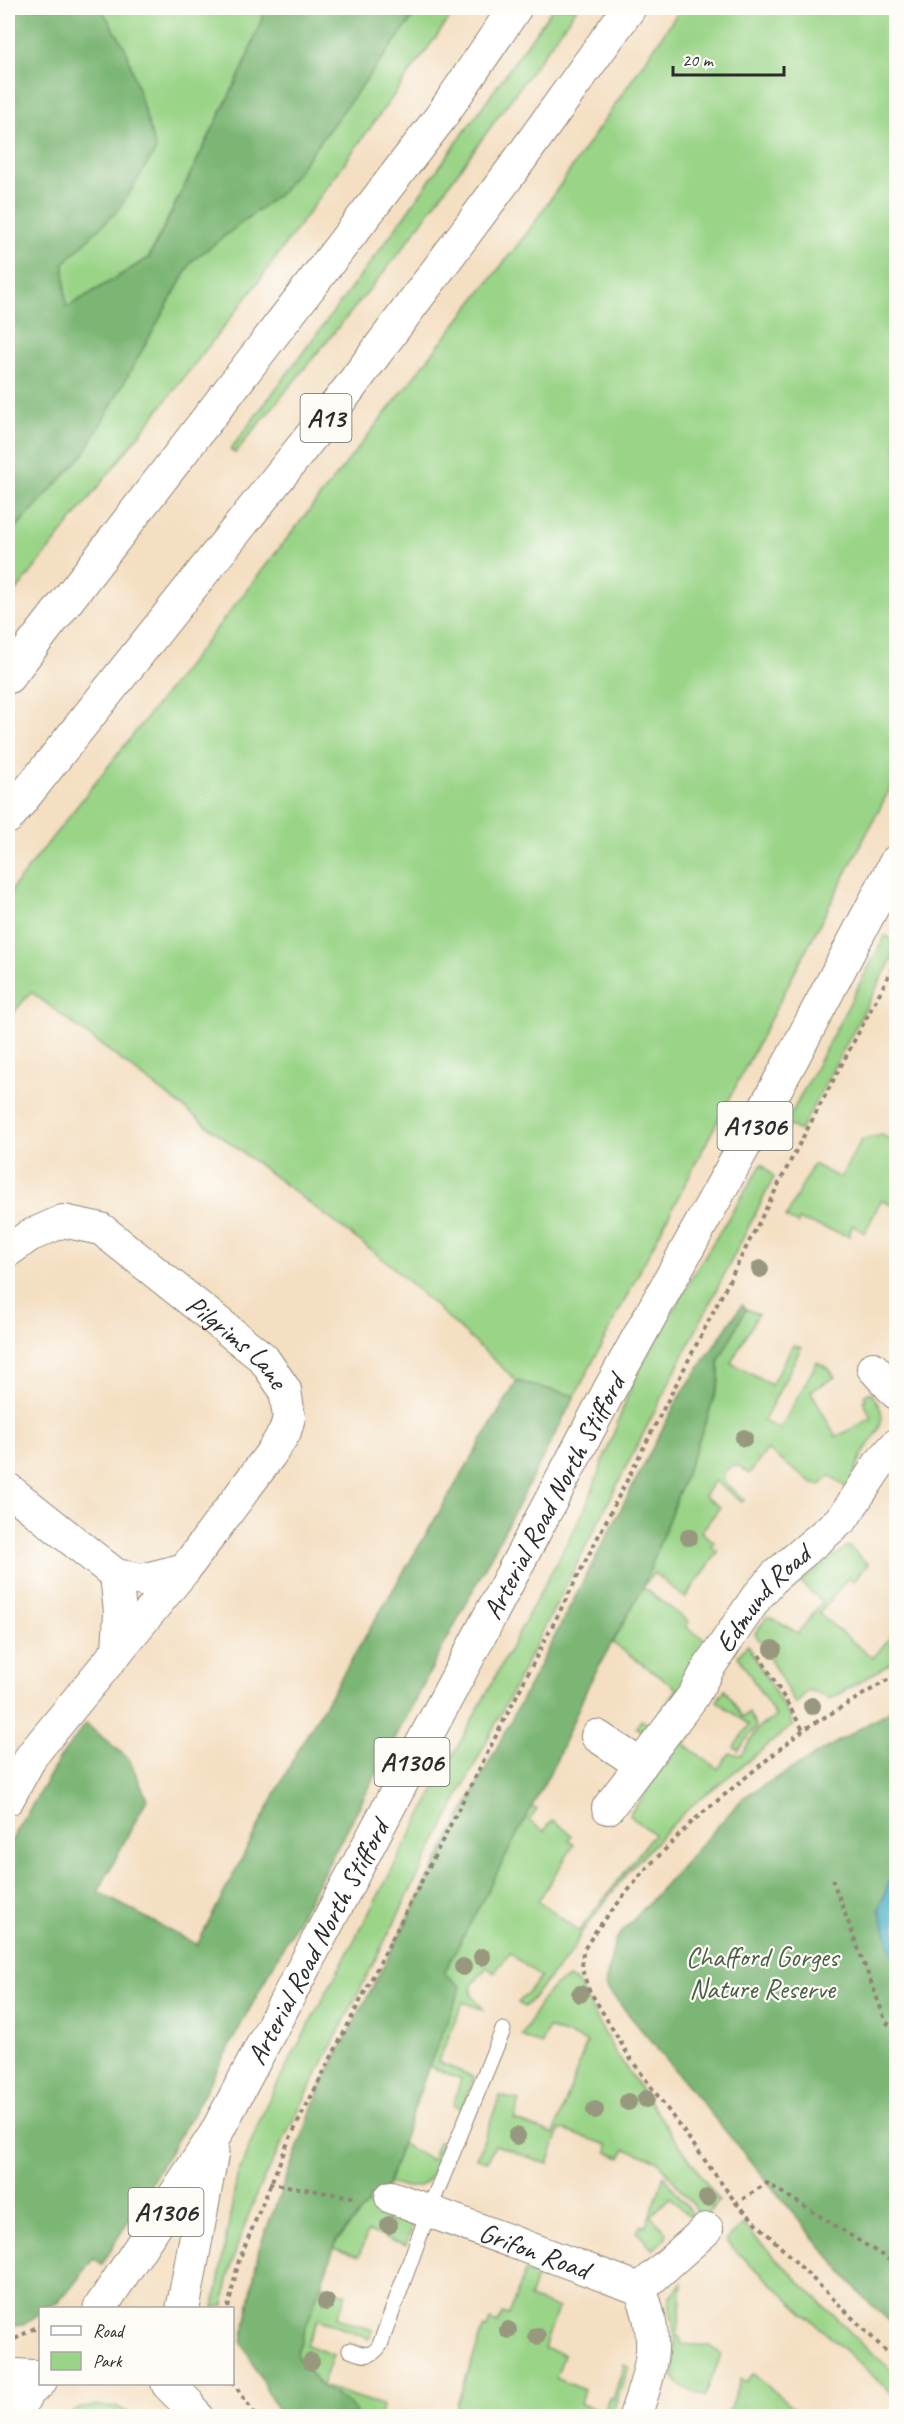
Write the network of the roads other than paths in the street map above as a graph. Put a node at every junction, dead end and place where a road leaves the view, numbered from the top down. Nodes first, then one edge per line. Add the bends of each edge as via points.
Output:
1 (515, 8) edge
2 (629, 8) edge
3 (8, 677) edge
4 (8, 817) edge
5 (897, 862) edge
6 (8, 1251) edge
7 (873, 1368) dead end
8 (897, 1393) edge
9 (897, 1445) edge
10 (8, 1489) edge
11 (185, 1569) junction
12 (116, 1575) junction
13 (118, 1651) junction
14 (597, 1736) dead end
15 (640, 1765) junction
16 (8, 1799) edge
17 (608, 1808) dead end
18 (503, 2030) dead end
19 (215, 2135) junction
20 (391, 2197) road end
21 (429, 2210) junction
22 (707, 2229) dead end
23 (640, 2289) junction
24 (101, 2307) edge
25 (183, 2307) edge
26 (350, 2350) dead end
27 (8, 2375) edge
28 (39, 2379) edge
29 (39, 2380) edge
30 (11, 2416) edge
31 (635, 2416) edge

1 - 3 main road via 440,118
2 - 4 main road, A13 via 348,390
5 - 19 main road, Arterial Road North Stifford / A1306 via 610,1389
6 - 11 street, Pilgrims Lane via 29,1236 63,1221 101,1229 263,1358 282,1384 289,1407 285,1432
7 - 8 street
9 - 15 street, Edmund Road via 879,1464 843,1518 775,1576 756,1598 693,1696
10 - 12 street
11 - 12 street via 142,1580
11 - 13 street, Pilgrims Lane
12 - 13 street via 120,1612
13 - 16 street, Pilgrims Lane via 32,1755
14 - 15 street
15 - 17 street, Edmund Road
18 - 21 lane
19 - 24 main road, Arterial Road North Stifford / A1306
19 - 25 main road, Arterial Road North Stifford / A1306
20 - 21 street, Grifon Road
21 - 23 street, Grifon Road
21 - 26 lane via 380,2345 368,2356
22 - 23 street
23 - 31 street via 654,2333 649,2373
27 - 28 main road
29 - 30 main road

